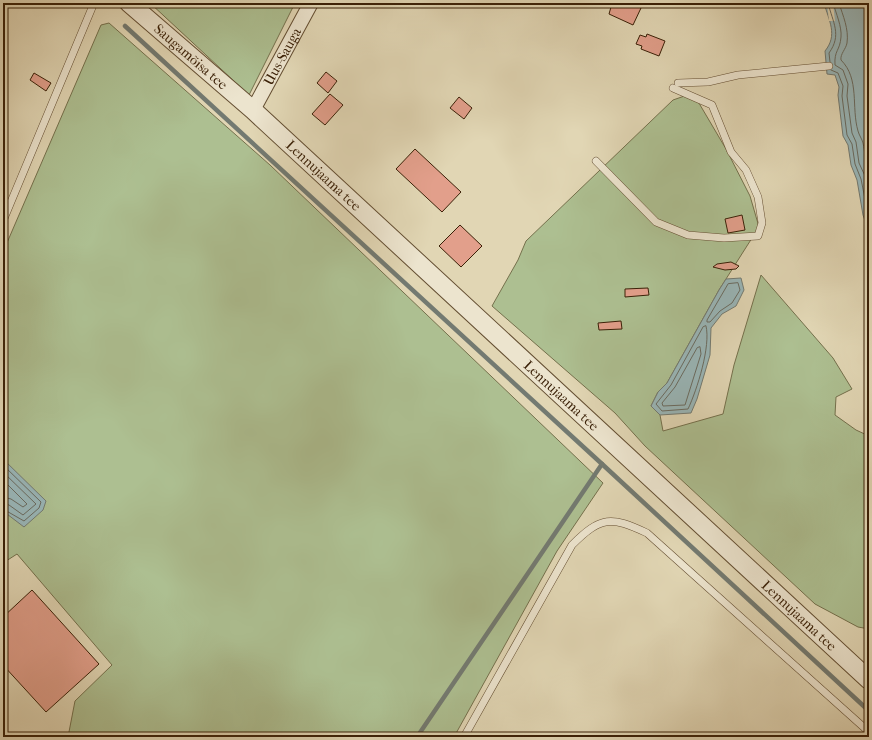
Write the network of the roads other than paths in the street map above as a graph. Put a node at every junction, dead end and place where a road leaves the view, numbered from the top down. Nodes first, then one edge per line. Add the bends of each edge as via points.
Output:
1 (94, 3) edge
2 (129, 3) edge
3 (311, 3) edge
4 (828, 66) dead end
5 (253, 110) junction
6 (596, 161) dead end
7 (3, 221) edge
8 (869, 680) edge
9 (869, 732) edge
10 (464, 737) edge

1 - 7 lane
2 - 5 street, Saugamõisa tee
3 - 5 street, Uus-Sauga
4 - 6 lane via 738,75 708,82 675,85 712,105 732,152 746,170 758,197 762,223 758,236 724,238 688,235 656,222
5 - 8 street, Lennujaama tee
9 - 10 lane via 647,533 625,522 608,520 587,531 572,545

